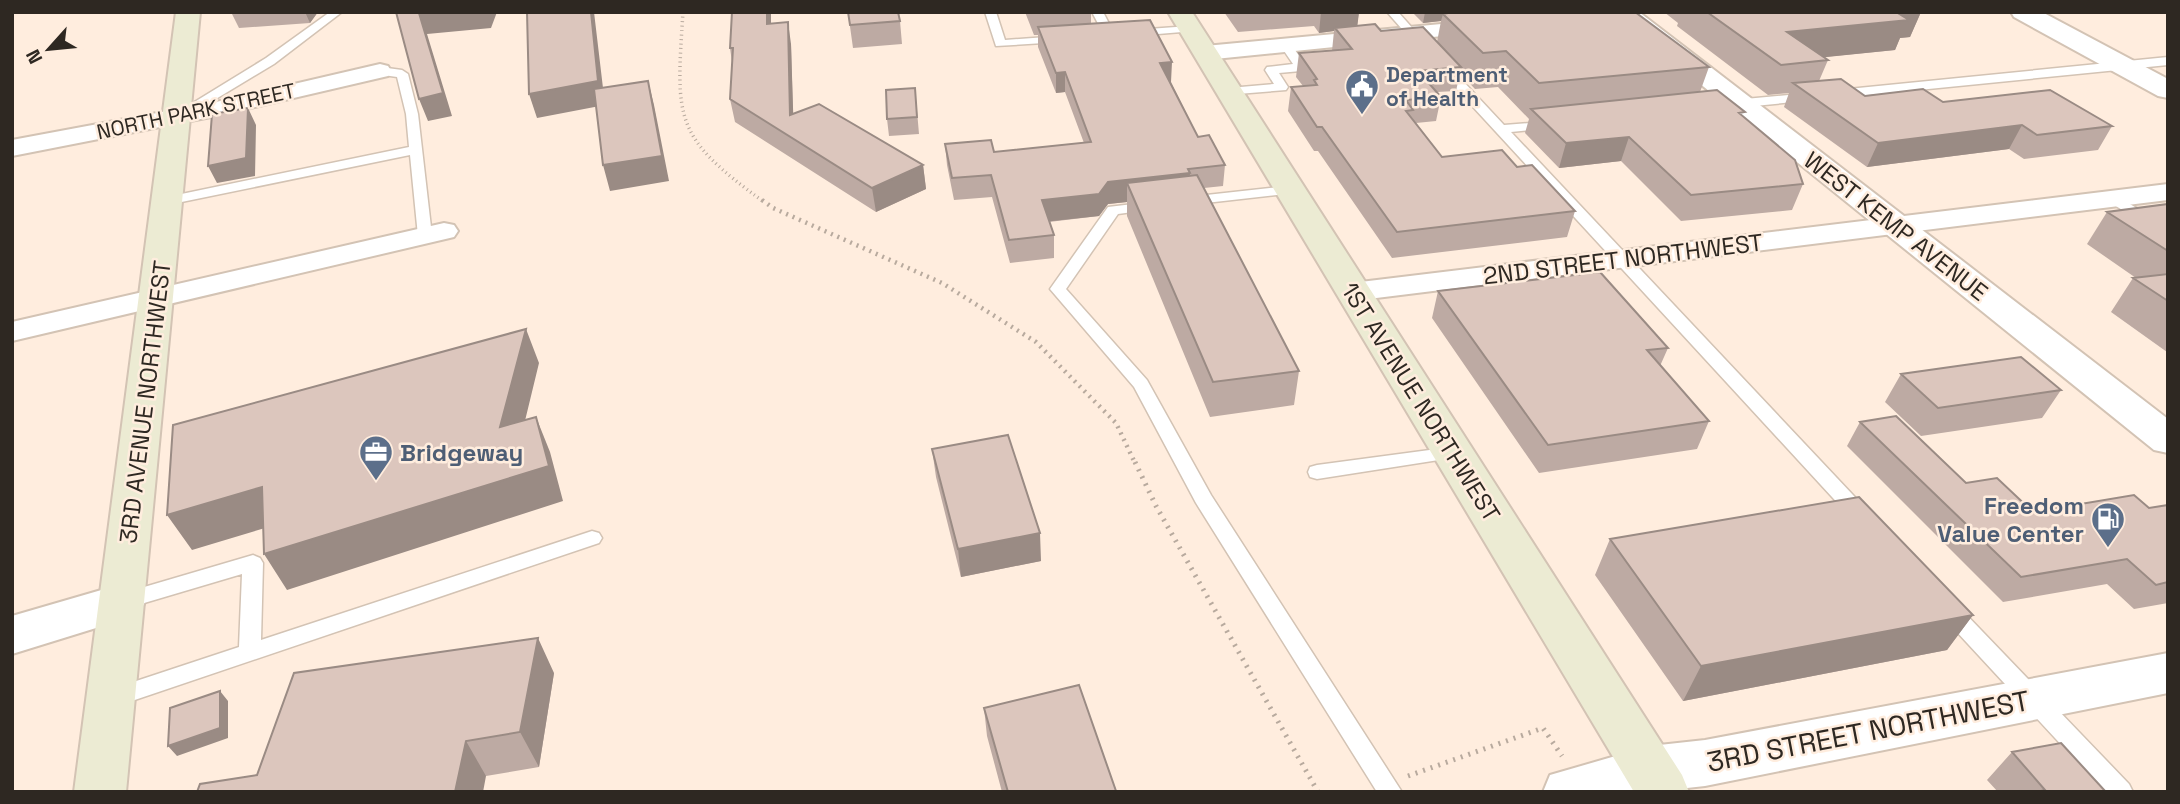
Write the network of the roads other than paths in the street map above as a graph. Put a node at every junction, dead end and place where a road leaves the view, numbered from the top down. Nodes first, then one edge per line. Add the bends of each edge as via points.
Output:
1 (188, 12) edge
2 (337, 12) edge
3 (990, 12) edge
4 (1097, 12) edge
5 (1391, 12) edge
6 (2023, 12) edge
7 (1622, 13) edge
8 (1509, 24) edge
9 (1191, 31) edge
10 (1411, 33) junction
11 (1109, 36) junction
12 (1095, 37) edge
13 (1068, 39) edge
14 (1286, 45) junction
15 (2168, 61) edge
16 (2122, 65) junction
17 (380, 71) joint
18 (2168, 90) edge
19 (1229, 92) junction
20 (1726, 105) junction
21 (176, 117) junction
22 (1567, 122) edge
23 (1500, 129) junction
24 (12, 148) edge
25 (415, 150) junction
26 (1289, 190) junction
27 (2168, 192) edge
28 (2114, 199) junction
29 (167, 201) junction
30 (1895, 225) junction
31 (2168, 233) edge
32 (434, 234) joint
33 (1622, 259) junction
34 (1352, 292) junction
35 (157, 298) junction
36 (12, 332) edge
37 (2168, 440) edge
38 (1452, 453) junction
39 (1317, 472) dead end
40 (1871, 527) edge
41 (592, 538) dead end
42 (1937, 598) edge
43 (122, 602) junction
44 (12, 635) edge
45 (250, 652) junction
46 (2168, 673) edge
47 (111, 699) junction
48 (2032, 699) junction
49 (1657, 780) edge
50 (1388, 788) edge
51 (1576, 789) edge
52 (100, 792) edge
53 (2120, 792) edge

1 - 21 main road, 3RD AVENUE NORTHWEST
2 - 21 lane via 270,61
3 - 13 lane via 1000,44
4 - 11 lane
5 - 10 lane
6 - 16 street
7 - 20 street, WEST KEMP AVENUE
8 - 10 street
9 - 11 lane
9 - 14 street
9 - 19 main road, 1ST AVENUE NORTHWEST
10 - 14 street
10 - 23 lane
11 - 12 lane
14 - 19 lane via 1301,67 1271,70 1282,87
15 - 16 lane
16 - 18 street
16 - 20 lane
17 - 21 street, NORTH PARK STREET
17 - 25 lane via 402,74
19 - 26 main road, 1ST AVENUE NORTHWEST
20 - 30 street, WEST KEMP AVENUE
21 - 24 street, NORTH PARK STREET
21 - 29 main road, 3RD AVENUE NORTHWEST
22 - 23 lane
23 - 33 lane
25 - 29 lane
25 - 32 lane
26 - 34 main road, 1ST AVENUE NORTHWEST
26 - 50 lane via 1113,210 1058,289 1141,384 1203,498
27 - 28 street, 2ND STREET NORTHWEST
28 - 30 street, 2ND STREET NORTHWEST
28 - 31 lane
29 - 35 main road, 3RD AVENUE NORTHWEST
30 - 33 street, 2ND STREET NORTHWEST
30 - 37 street, WEST KEMP AVENUE
32 - 35 street
33 - 34 street, 2ND STREET NORTHWEST
33 - 40 lane
34 - 38 main road, 1ST AVENUE NORTHWEST
35 - 36 street
35 - 43 main road, 3RD AVENUE NORTHWEST
38 - 39 lane
38 - 49 main road, 1ST AVENUE NORTHWEST
41 - 45 lane
42 - 48 lane
43 - 44 street
43 - 45 lane via 253,563
43 - 47 main road, 3RD AVENUE NORTHWEST
45 - 47 lane
46 - 48 street, 3RD STREET NORTHWEST
47 - 52 main road, 3RD AVENUE NORTHWEST
48 - 49 street, 3RD STREET NORTHWEST via 1705,763
48 - 53 lane
49 - 51 street, 3RD STREET NORTHWEST

